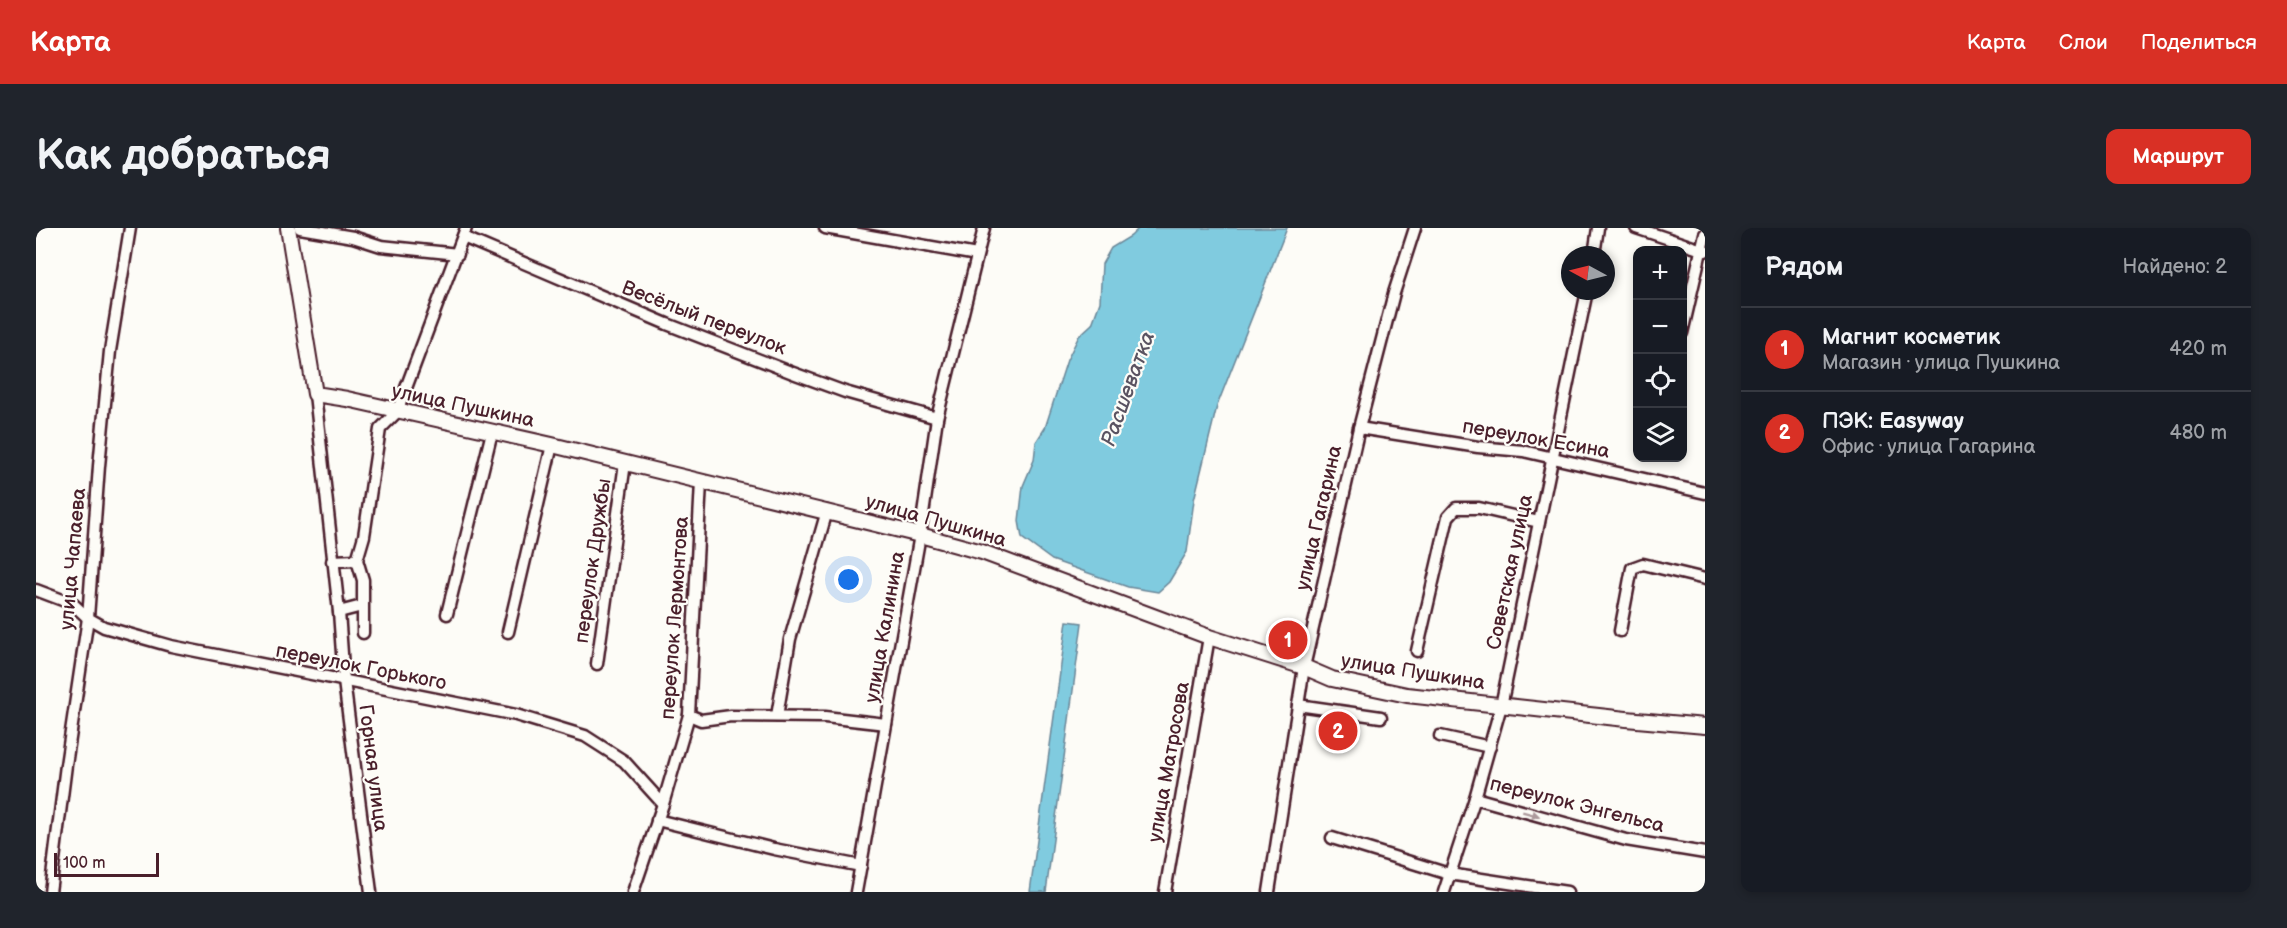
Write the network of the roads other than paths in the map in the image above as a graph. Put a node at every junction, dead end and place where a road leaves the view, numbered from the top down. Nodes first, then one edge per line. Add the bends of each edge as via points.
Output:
1 (130, 228) edge
2 (288, 228) edge
3 (300, 228) edge
4 (825, 228) edge
5 (984, 228) edge
6 (1415, 228) edge
7 (1598, 228) edge
8 (1636, 228) edge
9 (464, 233) edge
10 (1705, 234) edge
11 (1595, 246) edge
12 (1703, 250) edge
13 (458, 254) junction
14 (977, 255) junction
15 (1585, 300) edge
16 (1687, 316) edge
17 (315, 394) junction
18 (397, 412) junction
19 (937, 418) junction
20 (1359, 428) junction
21 (492, 432) junction
22 (552, 445) junction
23 (1551, 457) junction
24 (625, 463) junction
25 (701, 482) junction
26 (1705, 493) edge
27 (827, 511) junction
28 (1539, 522) junction
29 (920, 535) junction
30 (357, 560) junction
31 (332, 561) junction
32 (1705, 579) edge
33 (36, 590) edge
34 (362, 606) junction
35 (339, 612) junction
36 (447, 614) dead end
37 (88, 618) junction
38 (1620, 631) dead end
39 (508, 632) dead end
40 (363, 633) dead end
41 (1209, 637) junction
42 (1417, 651) dead end
43 (597, 664) dead end
44 (1304, 667) junction
45 (344, 681) junction
46 (1298, 705) junction
47 (1501, 706) junction
48 (689, 715) junction
49 (777, 716) junction
50 (1381, 717) dead end
51 (886, 724) junction
52 (1705, 726) edge
53 (1440, 736) dead end
54 (1490, 747) junction
55 (1475, 798) junction
56 (663, 804) junction
57 (657, 820) junction
58 (1332, 838) dead end
59 (1705, 853) edge
60 (861, 866) junction
61 (1449, 874) junction
62 (50, 892) edge
63 (371, 892) edge
64 (633, 892) edge
65 (856, 892) edge
66 (1165, 892) edge
67 (1269, 892) edge
68 (1444, 892) edge
69 (1567, 892) edge

1 - 37 street, улица Чапаева via 110,351
2 - 17 main road
3 - 13 street via 381,246
4 - 14 street
5 - 14 street, улица Калинина
6 - 20 street, улица Гагарина
7 - 11 street
8 - 12 street
9 - 13 street
9 - 19 street, Весёлый переулок via 667,324 845,392
10 - 12 street
12 - 16 street
13 - 18 street
14 - 19 street, улица Калинина
15 - 23 street, Советская улица
17 - 18 main road, улица Пушкина
17 - 31 street, Горная улица
18 - 21 main road, улица Пушкина
18 - 30 street via 380,429
19 - 29 street, улица Калинина
20 - 23 street, переулок Есина
20 - 44 street, улица Гагарина
21 - 22 main road, улица Пушкина
21 - 36 street
22 - 24 main road, улица Пушкина
22 - 39 street
23 - 26 street, переулок Есина
23 - 28 street, Советская улица
24 - 25 main road, улица Пушкина
24 - 43 street, переулок Дружбы
25 - 27 main road, улица Пушкина
25 - 48 street, переулок Лермонтова
27 - 29 main road, улица Пушкина
27 - 49 street via 790,639
28 - 42 street via 1479,508 1456,508 1445,526
28 - 47 street, Советская улица
29 - 41 main road, улица Пушкина via 982,552
29 - 51 street, улица Калинина
30 - 31 street
30 - 34 street via 363,580
31 - 35 street, Горная улица
32 - 38 street via 1642,564 1632,568
33 - 37 street, переулок Горького via 73,604
34 - 35 street
34 - 40 street
35 - 45 street, Горная улица
37 - 45 street, переулок Горького via 104,627 171,646
37 - 62 street, улица Чапаева
41 - 44 main road, улица Пушкина
41 - 66 street, улица Матросова
44 - 46 street, улица Гагарина
44 - 47 main road, улица Пушкина via 1332,679 1407,695
45 - 56 street, переулок Горького via 516,715 585,736 624,761
45 - 63 street, Горная улица
46 - 50 street
46 - 67 street, улица Гагарина
47 - 52 main road, улица Пушкина
47 - 54 street, Советская улица
48 - 49 street via 701,720
48 - 56 street, переулок Лермонтова
49 - 51 street
51 - 60 street, улица Калинина
53 - 54 street
54 - 55 street, Советская улица
55 -> 59 street, переулок Энгельса via 1626,840
55 - 61 street, Советская улица
56 - 57 street, переулок Лермонтова
57 - 60 street
57 - 64 street, переулок Лермонтова
58 - 61 street
60 - 65 street, улица Калинина
61 - 68 street, Советская улица
61 - 69 street

